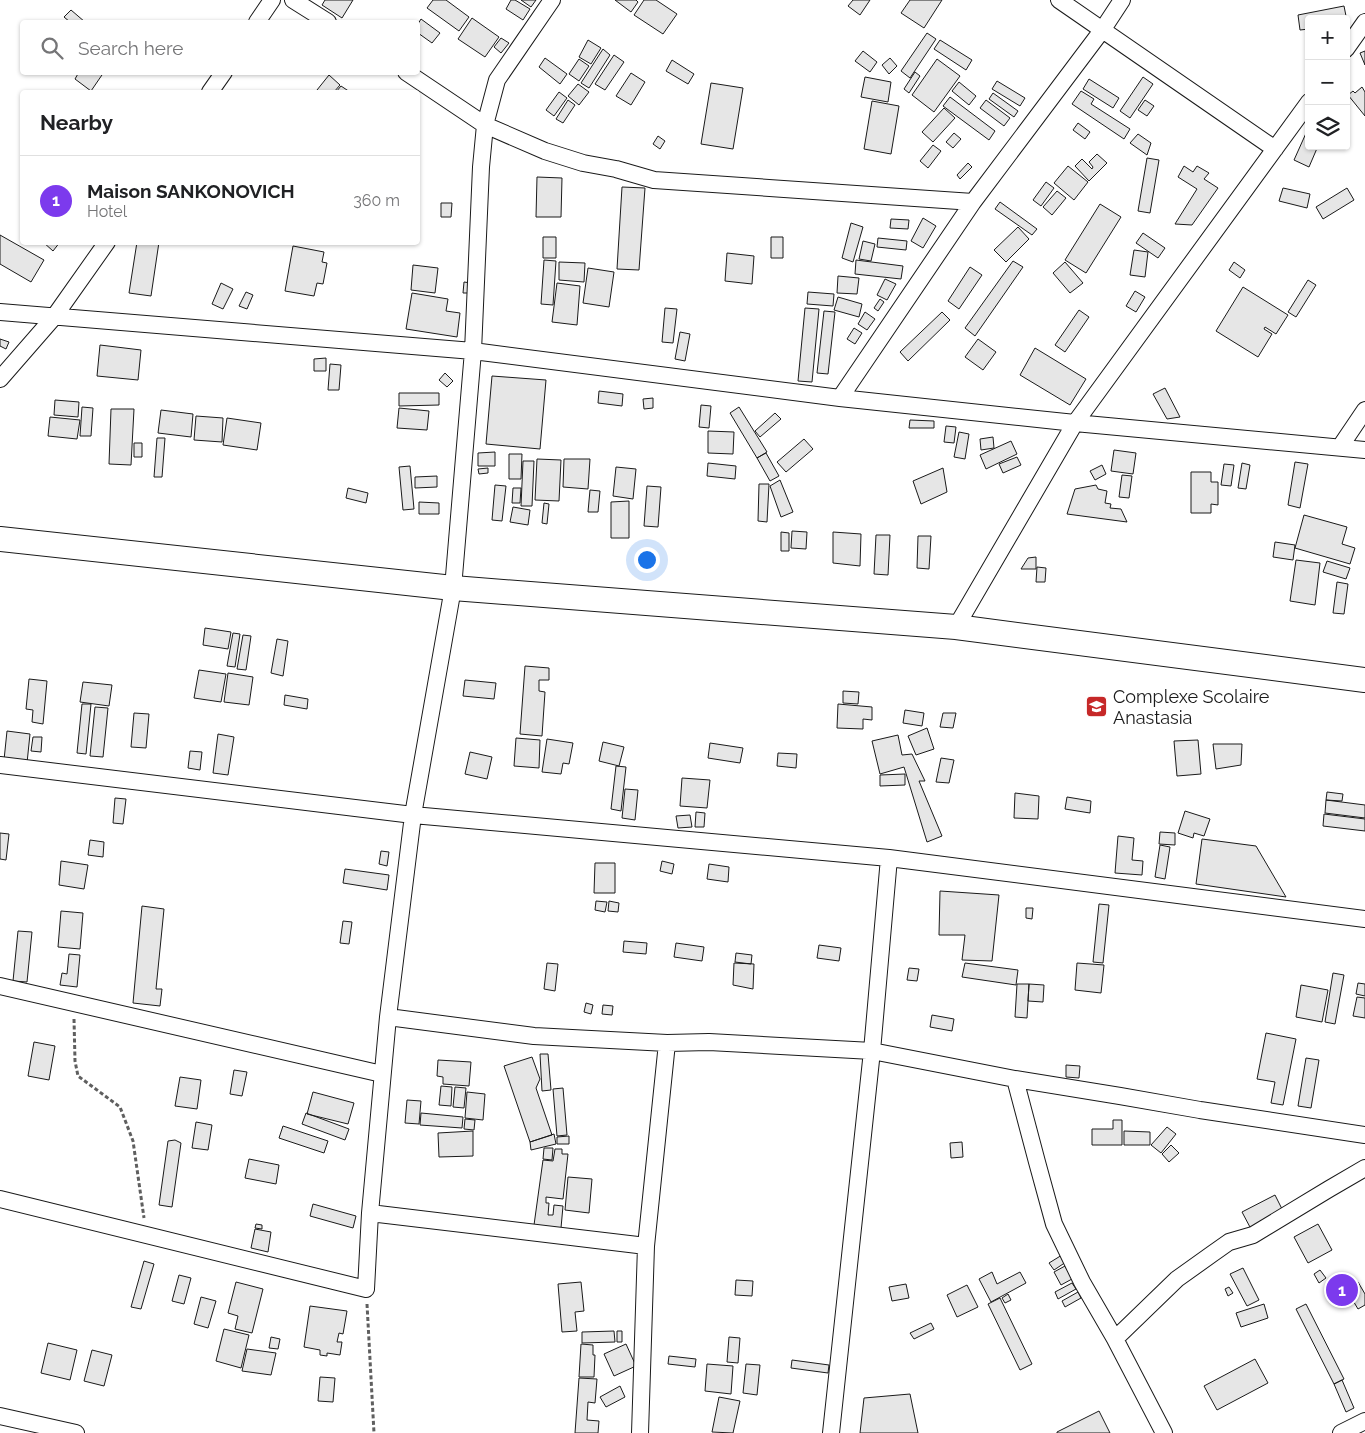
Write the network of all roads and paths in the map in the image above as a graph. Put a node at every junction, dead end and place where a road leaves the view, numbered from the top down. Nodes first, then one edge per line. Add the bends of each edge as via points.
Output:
1 (272, 0) edge
2 (293, 0) edge
3 (552, 0) edge
4 (1059, 0) edge
5 (1122, 0) edge
6 (258, 20) edge
7 (325, 20) edge
8 (1365, 22) edge
9 (1103, 29) junction
10 (1350, 43) edge
11 (222, 75) edge
12 (410, 75) edge
13 (211, 90) edge
14 (1307, 105) edge
15 (485, 125) junction
16 (1276, 149) junction
17 (973, 202) junction
18 (105, 245) edge
19 (0, 312) edge
20 (54, 317) junction
21 (473, 352) junction
22 (0, 380) edge
23 (840, 398) junction
24 (1365, 410) edge
25 (1075, 423) junction
26 (1340, 447) junction
27 (1365, 450) edge
28 (0, 539) edge
29 (453, 588) junction
30 (956, 627) junction
31 (1365, 680) edge
32 (0, 765) edge
33 (413, 815) junction
34 (889, 858) junction
35 (1365, 919) edge
36 (0, 986) edge
37 (74, 1003) junction
38 (388, 1017) junction
39 (667, 1043) junction
40 (872, 1051) junction
41 (382, 1074) junction
42 (1015, 1079) junction
43 (1365, 1135) edge
44 (1365, 1168) edge
45 (0, 1198) edge
46 (370, 1213) junction
47 (146, 1234) junction
48 (646, 1246) junction
49 (366, 1289) junction
50 (1115, 1339) junction
51 (0, 1416) edge
52 (1365, 1421) edge
53 (76, 1433) edge
54 (374, 1433) edge
55 (640, 1433) edge
56 (831, 1433) edge
57 (1164, 1433) edge
58 (1341, 1433) edge

1 - 6 street
2 - 7 street
3 - 15 street via 497,80
4 - 9 street
5 - 9 street
8 - 10 street
9 - 16 street
9 - 17 street
11 - 13 street
12 - 15 street
14 - 16 street
15 - 17 street via 583,164 654,180
15 - 21 street
16 - 25 street
17 - 23 street
18 - 20 street
19 - 20 street
20 - 21 street
20 - 22 street
21 - 23 street
21 - 29 street
23 - 25 street
24 - 26 street
25 - 26 street
25 - 30 street
26 - 27 street
28 - 29 street
29 - 30 street
29 - 33 street
30 - 31 street
32 - 33 street
33 - 34 street
33 - 38 street
34 - 35 street
34 - 40 street
36 - 37 street
37 - 41 street
37 - 47 path via 78,1076 120,1107 134,1141
38 - 39 street via 534,1036
38 - 41 street
39 - 40 street via 709,1042
39 - 48 street
40 - 42 street
40 - 56 street
41 - 46 street
42 - 43 street
42 - 50 street via 1054,1224
44 - 50 street via 1253,1235 1229,1242 1217,1250 1177,1280
45 - 47 street
46 - 48 street
46 - 49 street
47 - 49 street
48 - 55 street
49 - 54 path
50 - 57 street
51 - 53 street
52 - 58 street

